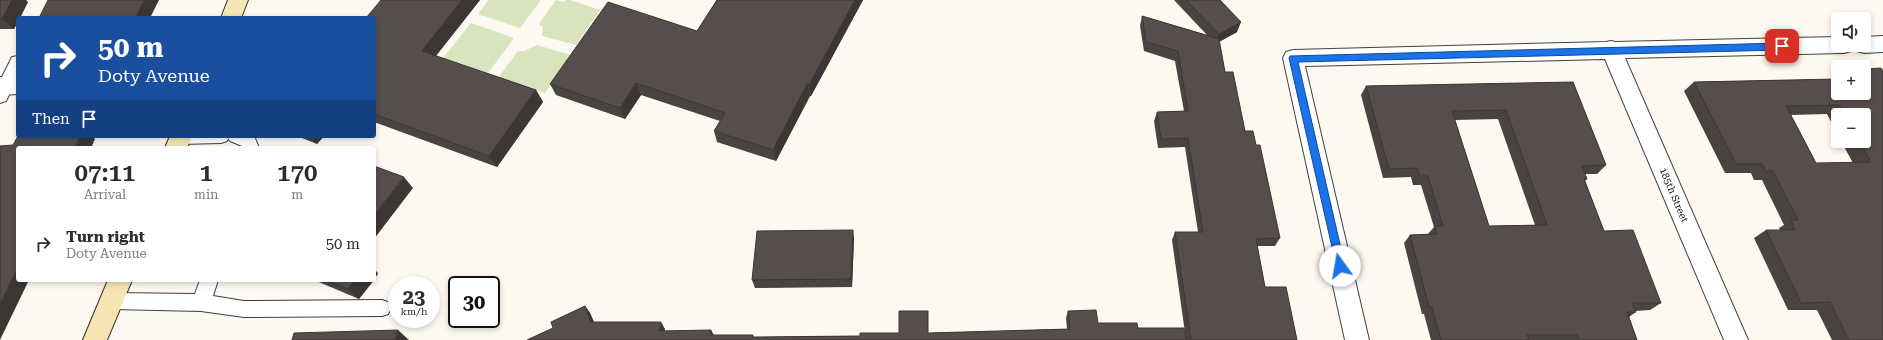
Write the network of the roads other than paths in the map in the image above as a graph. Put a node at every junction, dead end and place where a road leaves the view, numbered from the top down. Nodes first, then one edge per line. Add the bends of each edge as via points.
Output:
1 (238, 0) edge
2 (232, 16) edge
3 (1883, 44) edge
4 (1831, 45) edge
5 (1871, 45) edge
6 (1611, 49) junction
7 (16, 66) edge
8 (6, 88) edge
9 (200, 138) edge
10 (242, 138) edge
11 (179, 140) edge
12 (250, 146) edge
13 (208, 282) edge
14 (116, 290) edge
15 (201, 302) junction
16 (382, 308) dead end
17 (95, 340) edge
18 (1357, 340) edge
19 (1736, 340) edge

1 - 2 main road
3 - 5 street
4 - 6 street
6 - 18 street via 1293,58
6 - 19 street, 185th Street
7 - 8 lane
9 - 11 lane
10 - 12 lane via 248,140
13 - 15 lane
14 - 15 lane
14 - 17 main road
15 - 16 lane via 244,309

